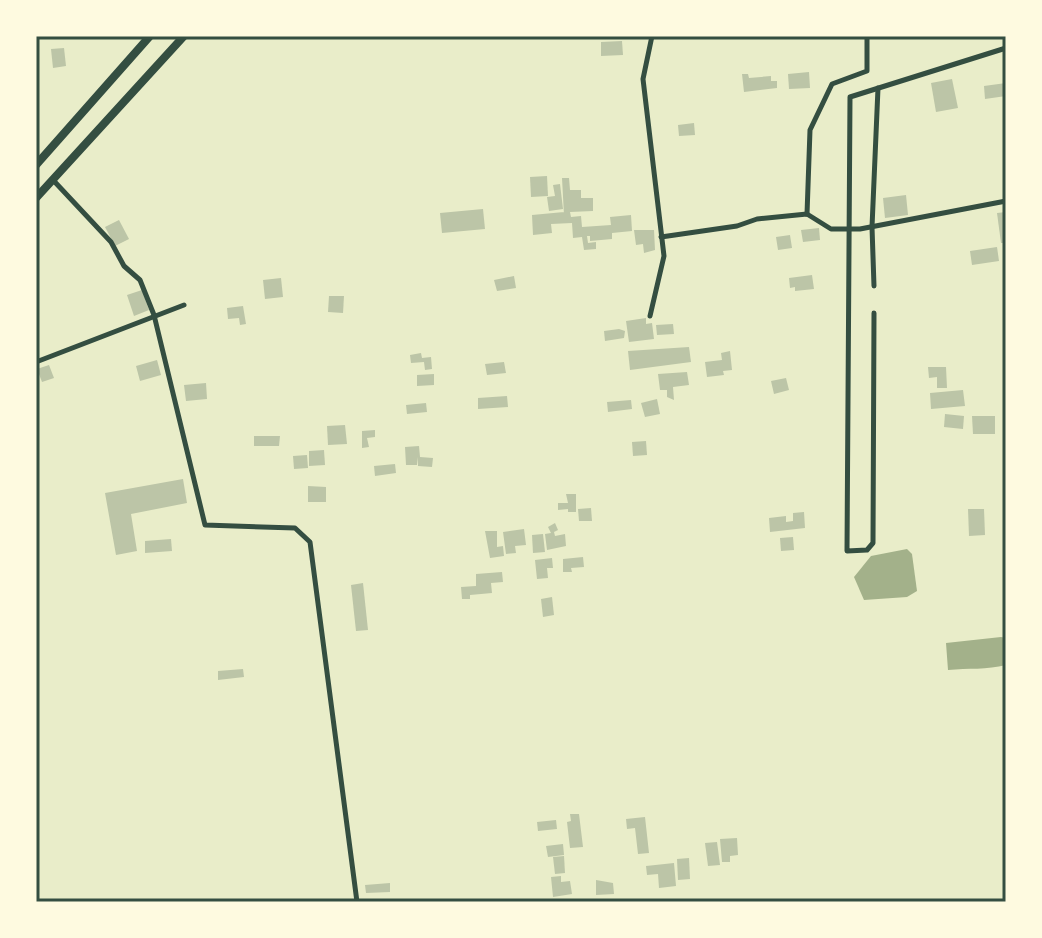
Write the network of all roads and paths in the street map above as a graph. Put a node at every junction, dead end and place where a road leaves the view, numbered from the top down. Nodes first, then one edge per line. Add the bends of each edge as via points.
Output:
1 (150, 36) edge
2 (184, 36) edge
3 (652, 36) edge
4 (867, 36) edge
5 (1006, 48) edge
6 (878, 88) junction
7 (36, 165) edge
8 (53, 179) junction
9 (36, 198) edge
10 (1006, 201) edge
11 (807, 214) junction
12 (872, 227) junction
13 (848, 229) junction
14 (661, 237) junction
15 (874, 286) dead end
16 (184, 305) dead end
17 (874, 313) dead end
18 (154, 315) junction
19 (650, 316) dead end
20 (36, 362) edge
21 (357, 902) edge

1 - 7 highway
2 - 8 highway
3 - 14 street via 643,79
4 - 11 street via 867,71 832,84 810,130
5 - 6 street
6 - 12 street
6 - 13 street via 850,97
8 - 9 highway
8 - 18 street via 140,280
10 - 12 street
11 - 13 street via 831,229
11 - 14 street
12 - 13 street
12 - 15 street
13 - 17 street via 847,551 867,550 873,543
14 - 19 street via 664,256
16 - 18 street
18 - 20 street
18 - 21 street via 205,525 295,528 310,542

